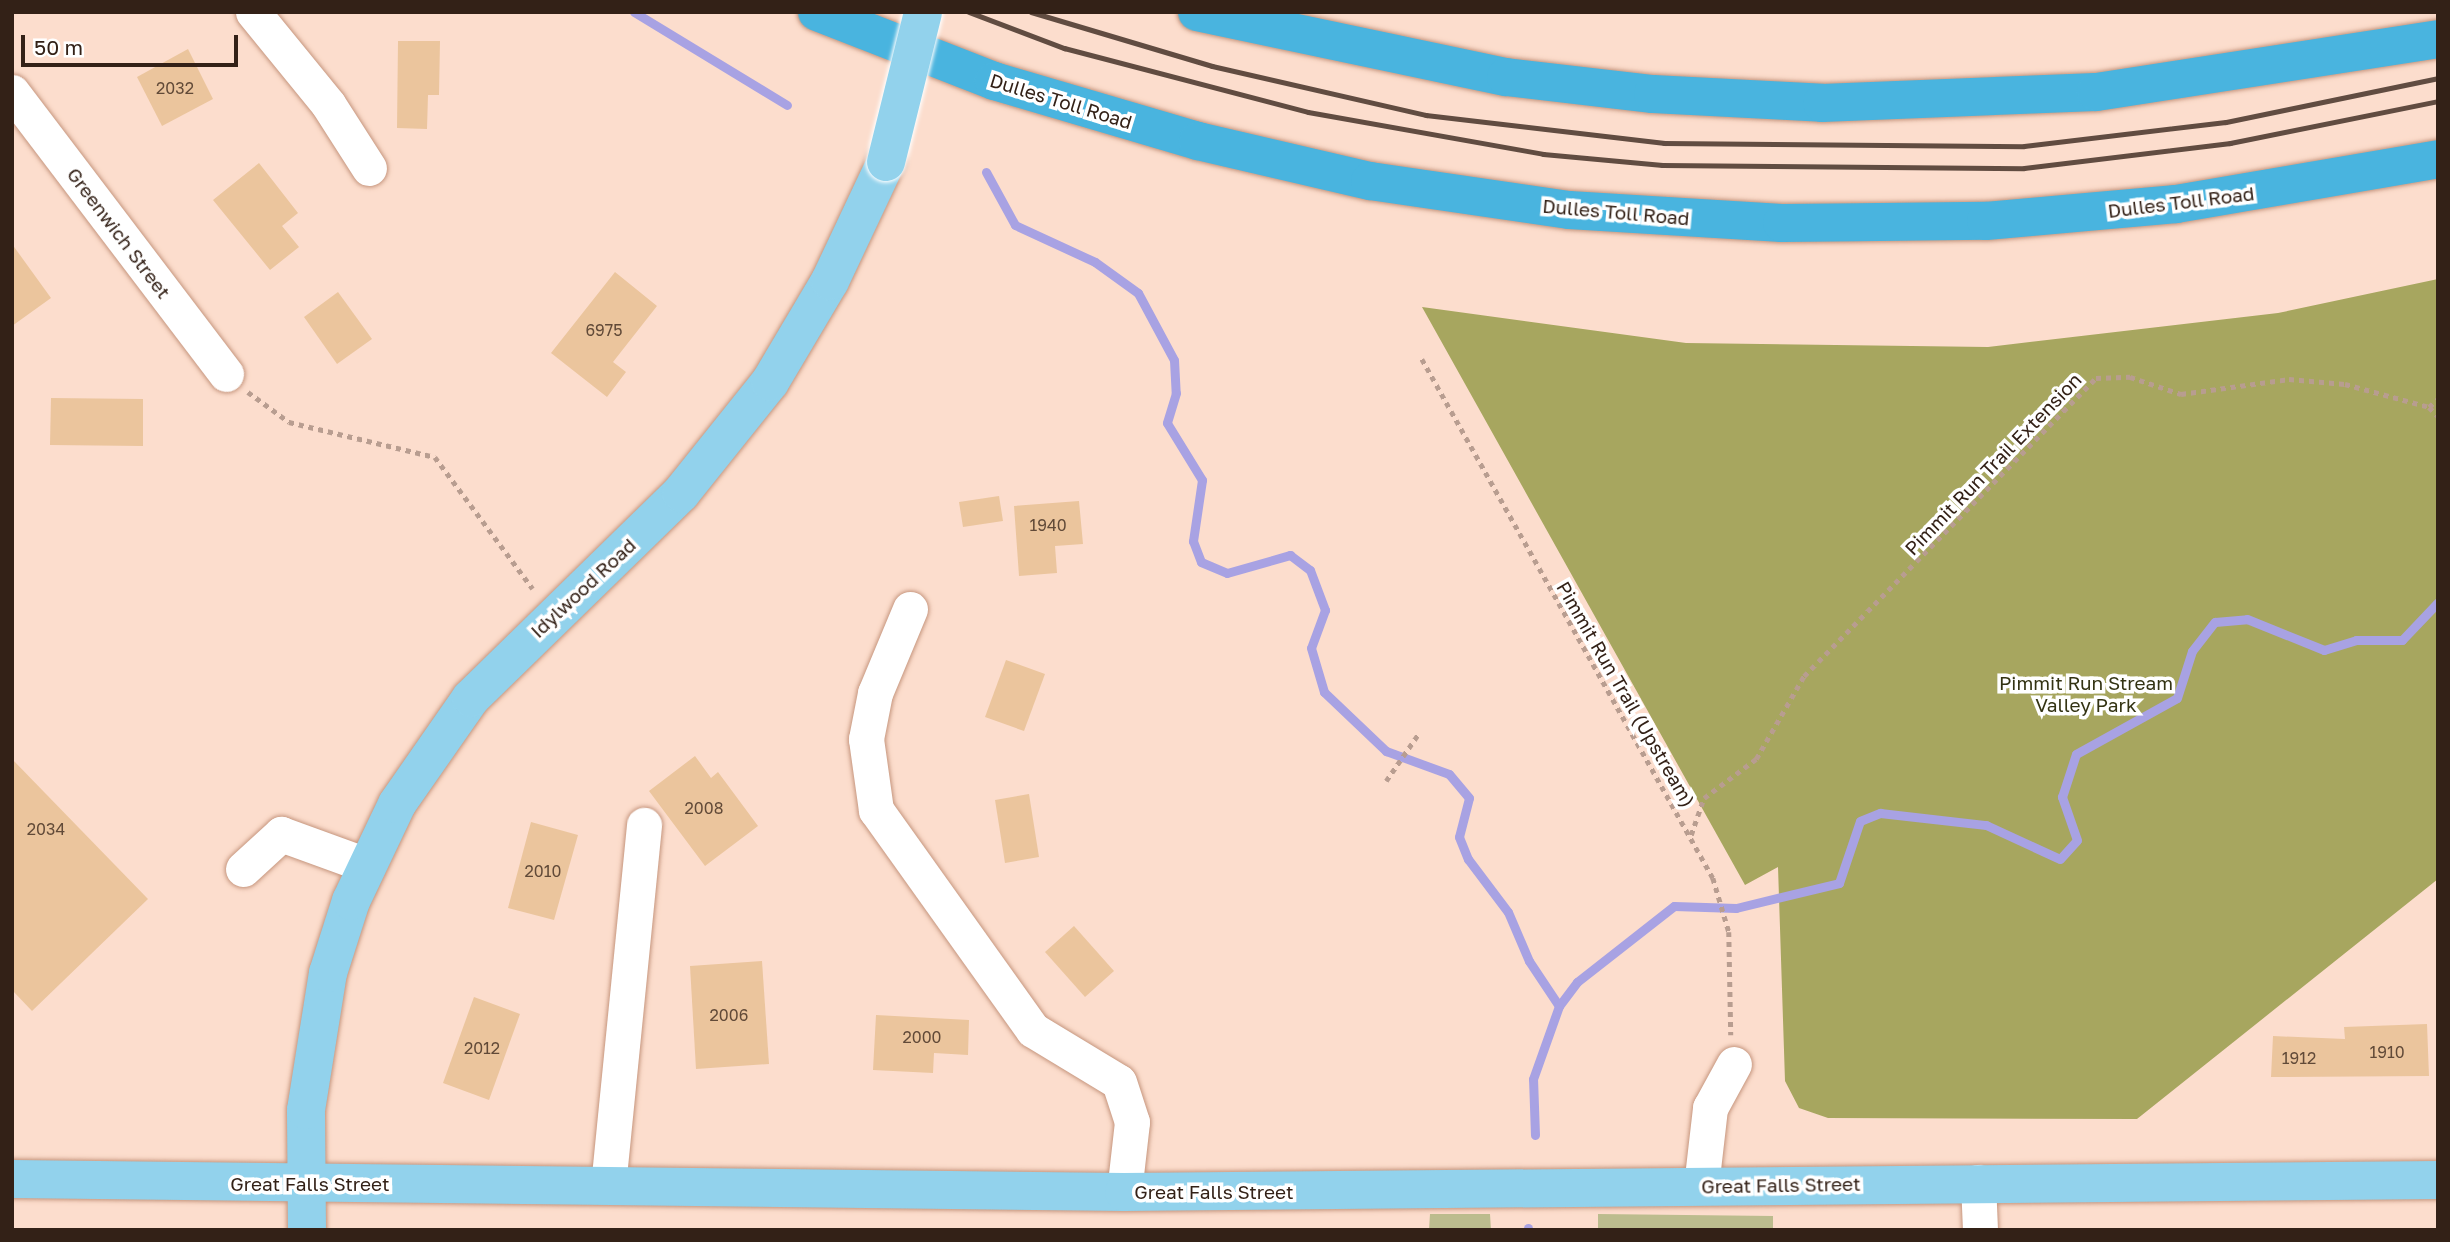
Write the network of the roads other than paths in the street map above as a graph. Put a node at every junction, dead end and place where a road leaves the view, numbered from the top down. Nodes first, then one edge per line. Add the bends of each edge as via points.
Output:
1 (253, 12) edge
2 (817, 12) edge
3 (923, 12) edge
4 (1197, 12) edge
5 (2438, 39) edge
6 (12, 92) edge
7 (2438, 159) edge
8 (369, 168) dead end
9 (226, 374) road end
10 (910, 609) dead end
11 (644, 825) dead end
12 (366, 865) junction
13 (243, 869) dead end
14 (1734, 1064) road end
15 (12, 1180) edge
16 (2438, 1180) edge
17 (1978, 1182) junction
18 (304, 1185) junction
19 (608, 1186) junction
20 (1701, 1186) junction
21 (1124, 1192) junction
22 (307, 1230) edge
23 (1980, 1230) edge

1 - 8 street via 328,104
2 - 7 highway, Dulles Toll Road via 994,81 1198,141 1438,193 1625,215 1848,224 2036,218 2237,195
3 - 12 main road, Idylwood Road, bridge via 886,162 830,281 770,382 681,493 471,698 397,804
4 - 5 highway via 1506,77 1653,94 1822,103 2096,92
6 - 9 street, Greenwich Street
10 - 21 street, Great Falls Street via 875,693 866,739 876,810 1033,1030 1119,1082 1132,1122
11 - 19 street
12 - 13 street via 281,834
12 - 18 main road, Idylwood Road via 328,973 316,1031
14 - 20 street via 1710,1108
15 - 18 main road, Great Falls Street
16 - 17 main road, Great Falls Street
17 - 20 main road, Great Falls Street
17 - 23 street
18 - 19 main road, Great Falls Street
18 - 22 main road, Idylwood Road
19 - 21 main road, Great Falls Street
20 - 21 main road, Great Falls Street

